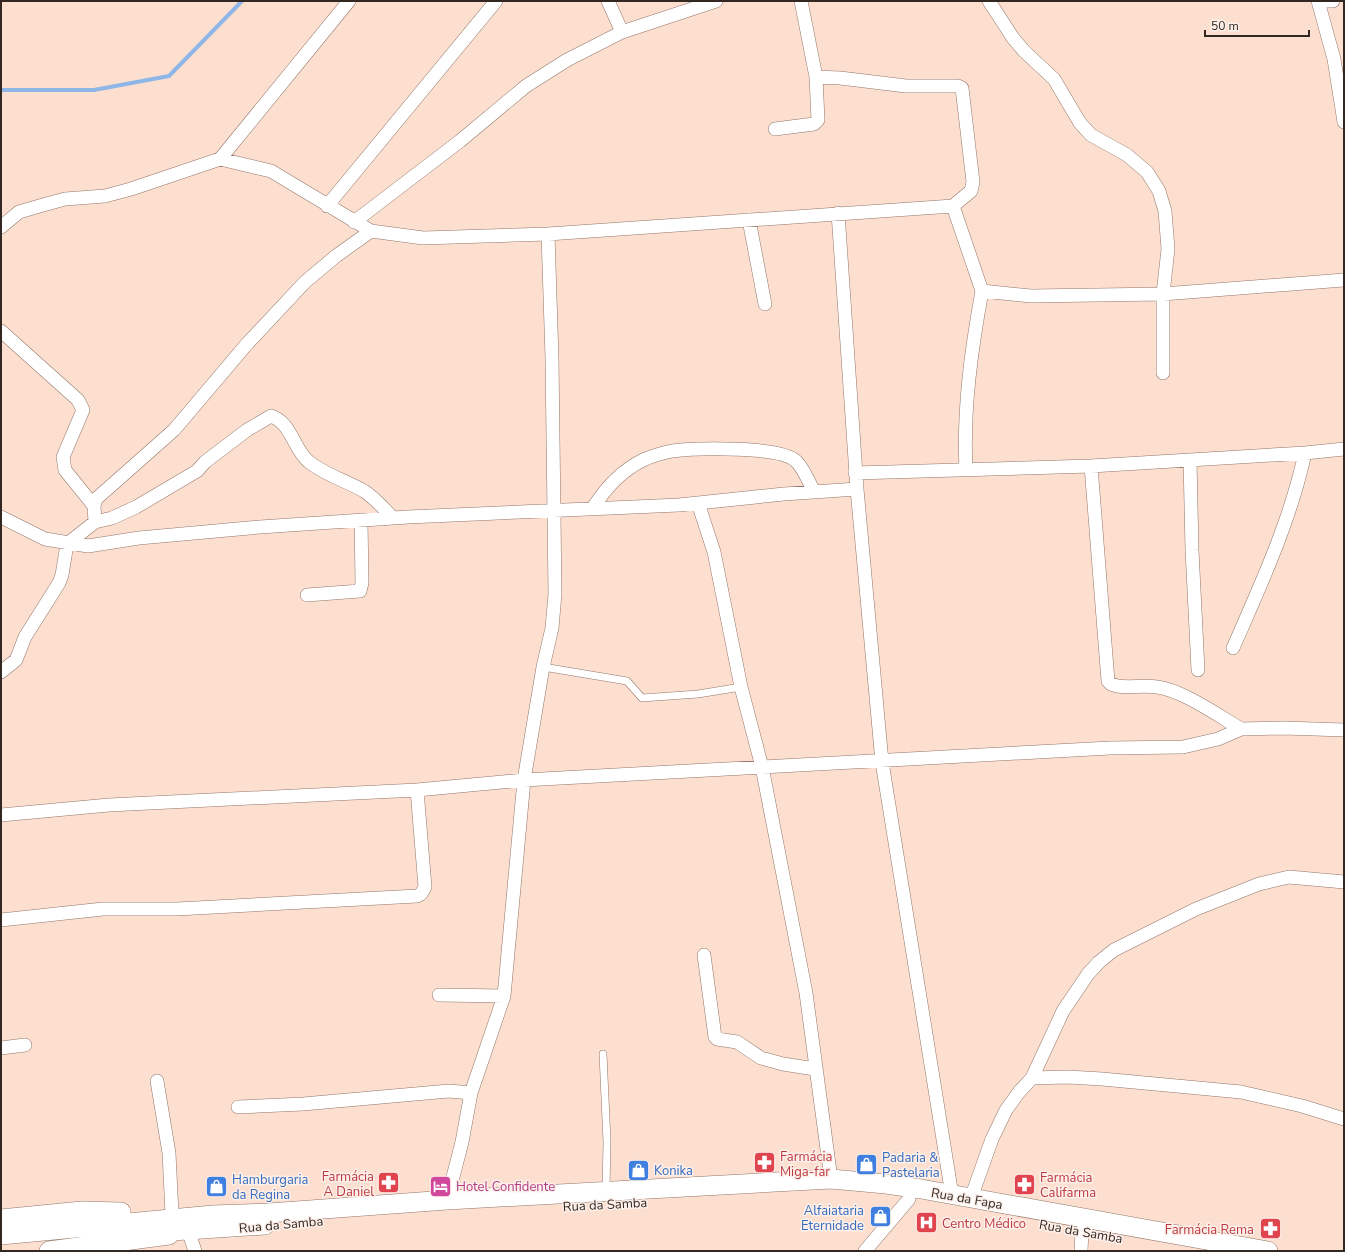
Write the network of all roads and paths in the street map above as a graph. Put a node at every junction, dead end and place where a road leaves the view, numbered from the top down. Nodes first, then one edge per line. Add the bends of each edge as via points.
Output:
1 (349, 1) edge
2 (496, 1) edge
3 (608, 1) edge
4 (716, 1) edge
5 (801, 1) edge
6 (989, 1) edge
7 (1318, 1) edge
8 (1334, 1) edge
9 (622, 32) junction
10 (816, 77) junction
11 (1344, 122) edge
12 (775, 129) dead end
13 (220, 159) junction
14 (327, 206) junction
15 (953, 206) junction
16 (838, 213) junction
17 (749, 220) junction
18 (354, 222) junction
19 (1, 227) edge
20 (371, 231) junction
21 (548, 234) junction
22 (1344, 280) edge
23 (982, 292) junction
24 (1163, 294) junction
25 (765, 304) dead end
26 (1, 331) edge
27 (1163, 373) dead end
28 (1344, 449) edge
29 (1305, 453) junction
30 (1190, 460) junction
31 (1090, 466) junction
32 (966, 470) junction
33 (856, 473) junction
34 (857, 489) junction
35 (814, 492) junction
36 (698, 503) junction
37 (94, 506) junction
38 (593, 508) junction
39 (553, 510) junction
40 (1, 517) edge
41 (393, 518) junction
42 (361, 520) junction
43 (95, 522) junction
44 (67, 544) junction
45 (307, 595) dead end
46 (1233, 648) dead end
47 (543, 667) junction
48 (1198, 670) dead end
49 (1, 672) edge
50 (741, 687) junction
51 (1241, 730) junction
52 (1344, 730) edge
53 (882, 762) junction
54 (762, 767) junction
55 (524, 780) junction
56 (417, 790) junction
57 (1, 815) edge
58 (1344, 882) edge
59 (1, 920) edge
60 (704, 955) dead end
61 (439, 995) dead end
62 (504, 996) junction
63 (25, 1045) dead end
64 (1, 1048) edge
65 (603, 1054) dead end
66 (815, 1069) junction
67 (1032, 1078) junction
68 (157, 1081) dead end
69 (471, 1093) junction
70 (238, 1107) dead end
71 (1344, 1119) edge
72 (831, 1179) junction
73 (606, 1192) junction
74 (952, 1195) junction
75 (972, 1198) junction
76 (908, 1199) junction
77 (447, 1200) junction
78 (172, 1214) junction
79 (1, 1219) edge
80 (215, 1222) junction
81 (1082, 1232) junction
82 (189, 1233) junction
83 (1, 1235) edge
84 (1, 1243) edge
85 (78, 1249) edge
86 (50, 1251) edge
87 (195, 1251) edge
88 (865, 1251) edge
89 (1081, 1251) edge
90 (1204, 1251) edge
91 (1268, 1251) edge

1 - 13 street
2 - 14 street
3 - 9 street
4 - 9 street
5 - 10 street
6 - 24 street via 1013,38 1054,79 1080,123 1092,135 1127,155 1147,172 1159,190 1165,211 1168,249
7 - 8 street
7 - 11 street via 1334,59
9 - 18 street via 567,60 526,86 460,141
10 - 12 street via 817,122
10 - 15 street via 962,88 972,182 971,190
13 - 14 street via 271,171
13 - 19 street via 112,194 65,199 31,208 19,212
14 - 18 street
15 - 16 street
15 - 23 street
16 - 17 street
16 - 33 street
17 - 21 street
17 - 25 street
18 - 20 street
20 - 21 street via 423,238
20 - 37 street via 305,282 246,345 174,430 96,499
21 - 39 street
22 - 24 street
23 - 24 street via 1031,296
23 - 32 street via 967,388 964,433
24 - 27 street
26 - 37 street via 78,400 83,410 63,457 65,470
28 - 29 street
29 - 30 street
29 - 46 street via 1289,515
30 - 31 street
30 - 48 street
31 - 32 street
31 - 51 street via 1108,680 1117,686 1166,688
32 - 33 street
33 - 34 street
34 - 35 street
34 - 53 street
35 - 36 street
35 - 38 street via 796,461 784,454 759,450 683,450 654,456 630,468 610,483
36 - 38 street
36 - 50 street via 714,552
37 - 43 street
38 - 39 street
39 - 41 street
39 - 47 street via 555,594 552,628
40 - 44 street via 45,539
41 - 42 street
41 - 43 street via 365,492 331,475 304,457 286,426 271,416 247,430 197,471 143,504 112,518
42 - 44 street via 162,536 88,546
42 - 45 street via 360,591
43 - 44 street
44 - 49 street via 59,583 25,637 16,660
47 - 50 lane via 627,681 642,698 698,694
47 - 55 street
50 - 54 street
51 - 52 street
51 - 53 street via 1218,739 1183,747 1110,748
53 - 54 street
53 - 74 street
54 - 55 street
54 - 66 street via 806,993
55 - 56 street
55 - 62 street
56 - 57 street via 110,805
56 - 59 street via 425,887 417,896 177,908 103,909
58 - 67 street via 1289,877 1259,884 1196,910 1114,950 1088,974 1063,1011
60 - 66 street via 715,1037 737,1042 761,1058
61 - 62 street
62 - 69 street
63 - 64 street
65 - 73 lane via 607,1142
66 - 72 street
67 - 71 street via 1102,1079 1241,1092
67 - 75 street via 1003,1116 992,1139
68 - 78 street via 169,1153
69 - 70 street via 449,1091
69 - 77 street
72 - 73 main road, Rua da Samba
72 - 74 main road, Rua da Fapa via 886,1184
73 - 77 main road, Rua da Samba
74 - 75 main road, Rua da Fapa
75 - 91 main road, Rua da Fapa
76 - 80 main road, Rua da Samba via 849,1192 771,1192 636,1203
76 - 81 main road, Rua da Samba
76 - 88 street
77 - 80 main road, Rua da Samba via 269,1213
78 - 79 main road via 82,1211
78 - 80 main road
80 - 82 main road
80 - 83 main road, Rua da Samba
80 - 84 main road, Rua da Samba
81 - 89 street
81 - 90 main road, Rua da Samba
82 - 85 main road
82 - 87 street
85 - 86 main road

